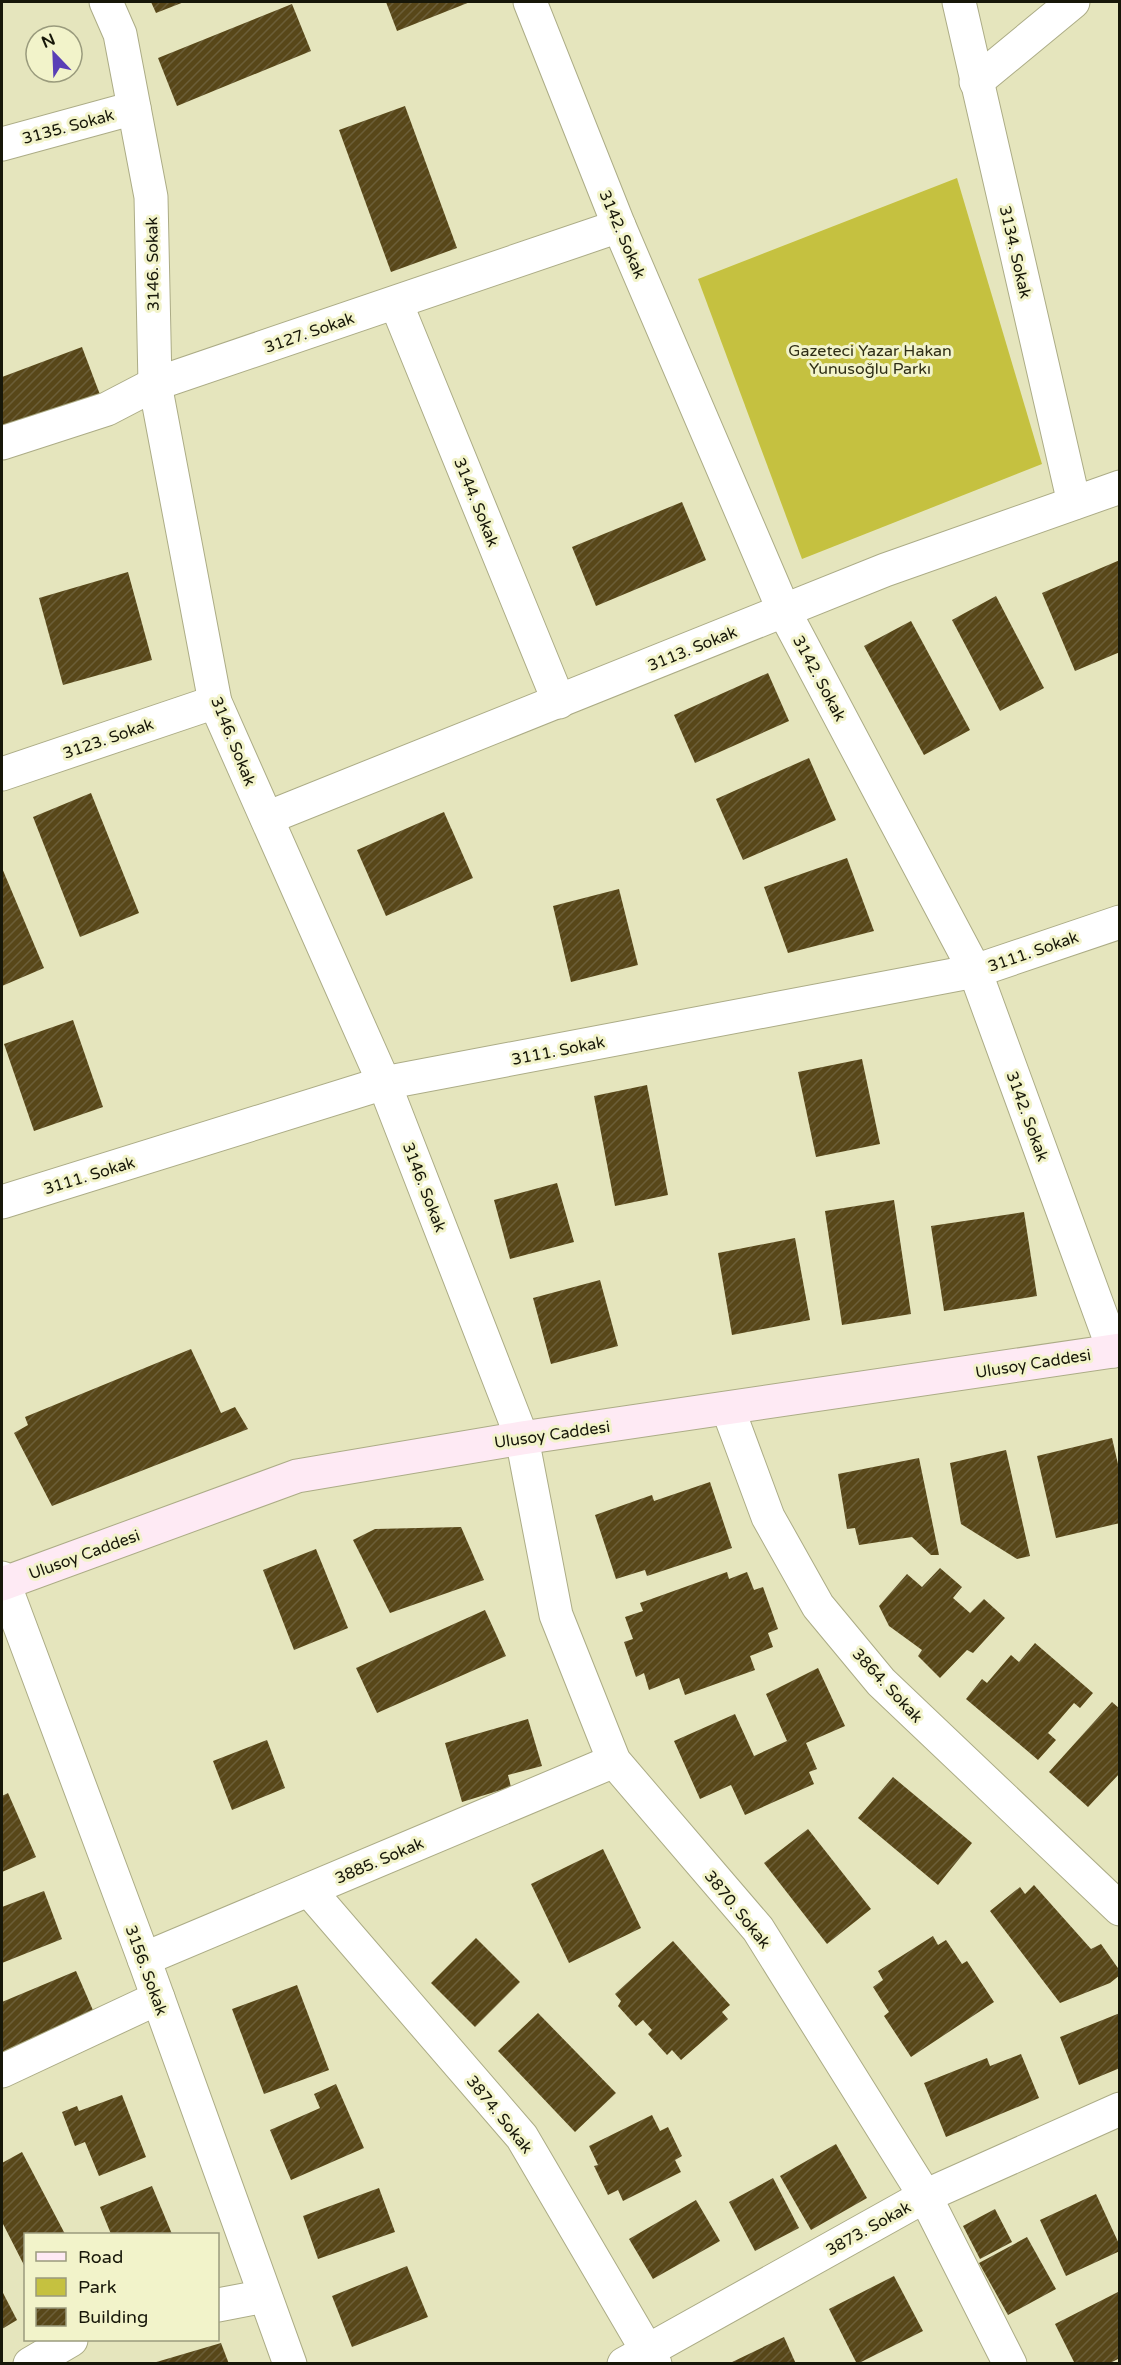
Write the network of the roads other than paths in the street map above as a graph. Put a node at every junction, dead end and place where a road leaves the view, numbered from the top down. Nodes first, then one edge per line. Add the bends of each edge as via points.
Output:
1 (106, 2) edge
2 (530, 2) edge
3 (959, 2) edge
4 (1073, 2) edge
5 (976, 82) junction
6 (134, 108) junction
7 (2, 144) edge
8 (619, 226) junction
9 (396, 303) junction
10 (155, 384) junction
11 (2, 443) edge
12 (1119, 487) edge
13 (1074, 503) junction
14 (784, 611) junction
15 (215, 702) junction
16 (559, 702) junction
17 (2, 774) edge
18 (267, 818) junction
19 (1119, 922) edge
20 (975, 971) junction
21 (384, 1083) junction
22 (2, 1202) edge
23 (1117, 1351) edge
24 (728, 1409) junction
25 (522, 1438) junction
26 (2, 1582) edge
27 (614, 1761) junction
28 (309, 1890) junction
29 (1119, 1909) edge
30 (144, 1959) junction
31 (158, 1998) junction
32 (2, 2072) edge
33 (1119, 2109) edge
34 (925, 2196) junction
35 (265, 2296) junction
36 (219, 2305) edge
37 (69, 2341) edge
38 (642, 2359) edge
39 (30, 2364) edge
40 (290, 2364) edge
41 (1010, 2364) edge

1 - 6 street, 3146. Sokak via 120,34
2 - 8 street, 3142. Sokak
3 - 5 street, 3134. Sokak
4 - 5 street
5 - 13 street, 3134. Sokak
6 - 7 street, 3135. Sokak
6 - 10 street, 3146. Sokak via 151,197
8 - 9 street, 3127. Sokak
8 - 14 street, 3142. Sokak
9 - 10 street, 3127. Sokak
9 - 16 street, 3144. Sokak
10 - 11 street, 3127. Sokak via 108,409
10 - 15 street, 3146. Sokak
12 - 13 street, 3113. Sokak
13 - 14 street, 3113. Sokak via 885,570
14 - 16 street, 3113. Sokak
14 - 20 street, 3142. Sokak
15 - 17 street, 3123. Sokak
15 - 18 street, 3146. Sokak
16 - 18 street, 3113. Sokak
18 - 21 street, 3146. Sokak
19 - 20 street, 3111. Sokak
20 - 21 street, 3111. Sokak
20 - 23 street, 3142. Sokak
21 - 22 street, 3111. Sokak
21 - 25 street, 3146. Sokak
23 - 24 street, Ulusoy Caddesi
24 - 25 street, Ulusoy Caddesi
24 - 29 street, 3864. Sokak via 768,1517 818,1606 881,1682
25 - 26 street, Ulusoy Caddesi via 297,1476
25 - 27 street, 3870. Sokak via 556,1616
26 - 30 street, 3156. Sokak
27 - 28 street, 3885. Sokak
27 - 34 street, 3870. Sokak via 758,1929
28 - 30 street, 3885. Sokak
28 - 38 street, 3874. Sokak via 522,2137
30 - 31 street, 3156. Sokak
31 - 32 street
31 - 35 street, 3156. Sokak
33 - 34 street, 3873. Sokak
34 - 38 street, 3873. Sokak
34 - 41 street, 3870. Sokak
35 - 36 street
35 - 40 street, 3156. Sokak
37 - 39 street

